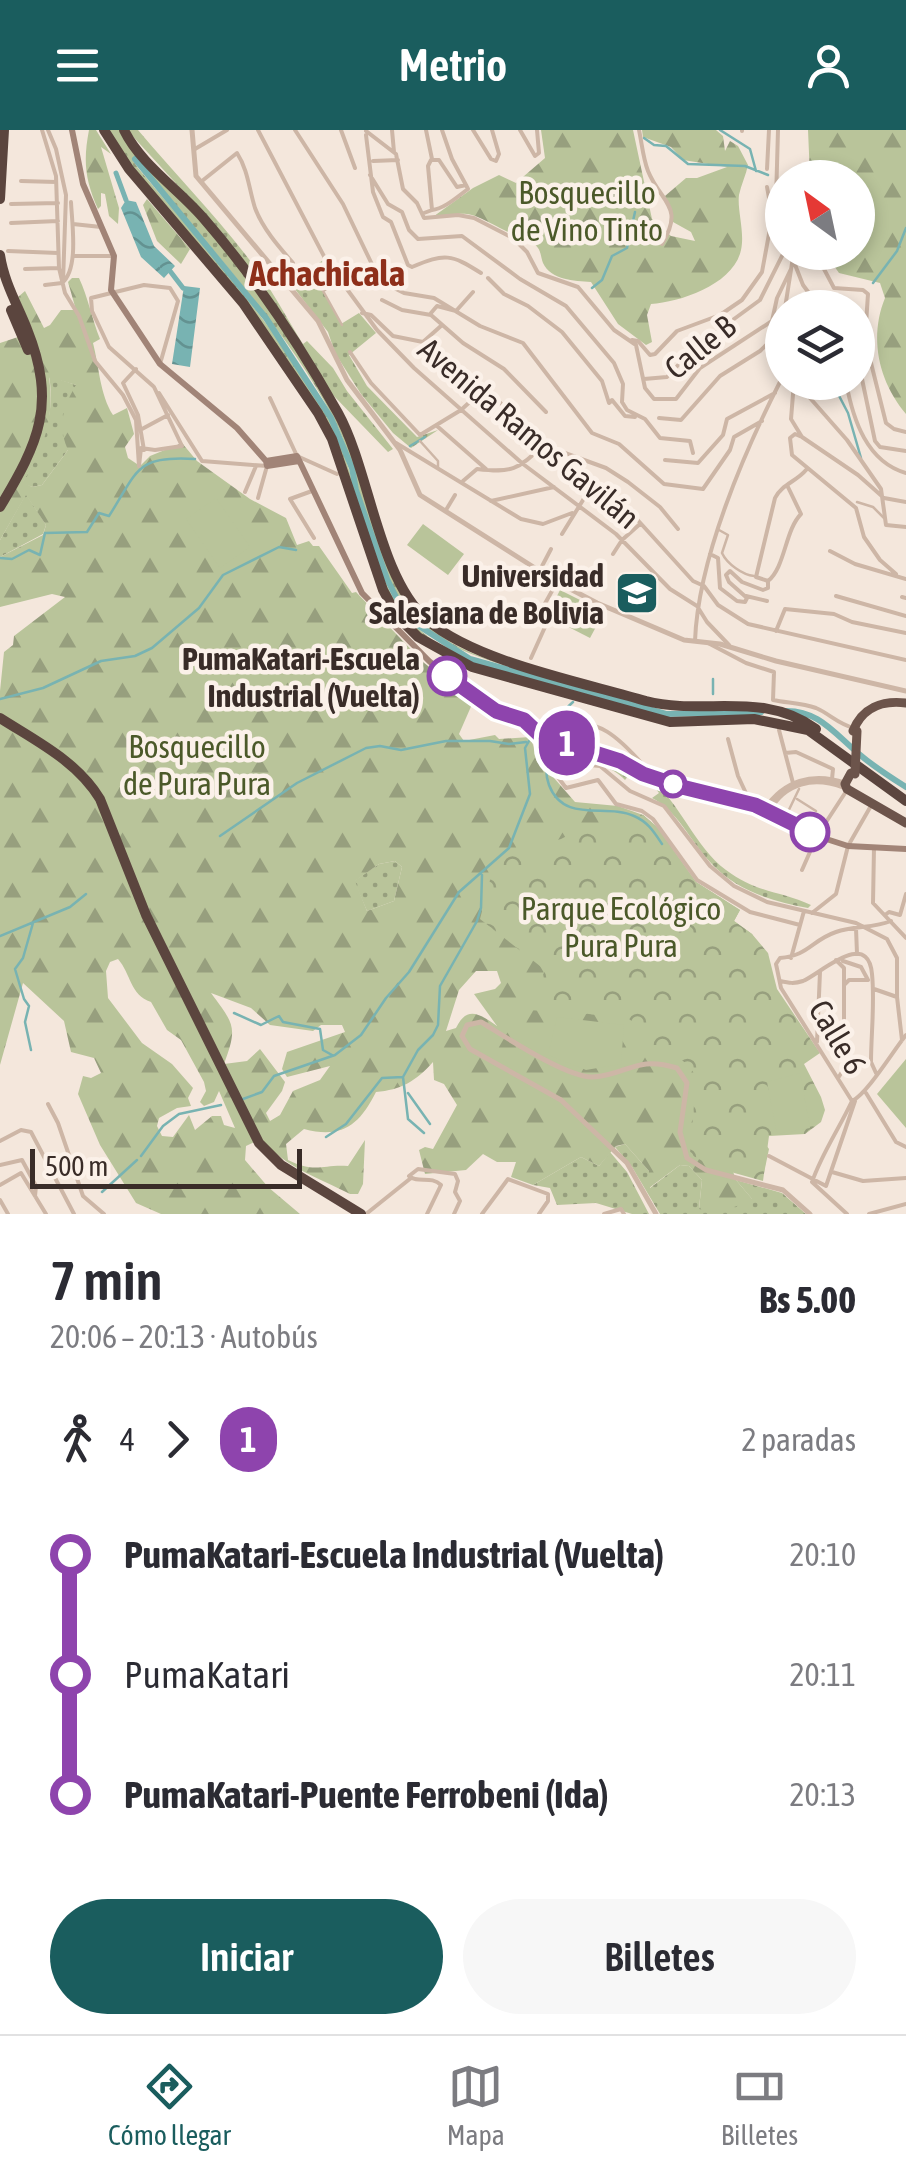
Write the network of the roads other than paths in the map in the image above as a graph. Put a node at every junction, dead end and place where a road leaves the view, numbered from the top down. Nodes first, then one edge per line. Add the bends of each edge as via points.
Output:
1 (4, 130) edge
2 (45, 130) edge
3 (72, 130) edge
4 (104, 130) edge
5 (124, 130) edge
6 (192, 130) edge
7 (227, 130) edge
8 (296, 130) edge
9 (341, 130) edge
10 (392, 130) edge
11 (426, 130) edge
12 (473, 130) edge
13 (492, 130) edge
14 (520, 130) edge
15 (536, 130) edge
16 (639, 130) edge
17 (769, 130) edge
18 (778, 130) edge
19 (366, 131) edge
20 (444, 131) edge
21 (258, 132) edge
22 (195, 150) junction
23 (394, 152) junction
24 (398, 160) junction
25 (432, 160) junction
26 (767, 160) edge
27 (777, 160) edge
28 (371, 162) junction
29 (355, 168) dead end
30 (370, 175) junction
31 (21, 181) dead end
32 (56, 182) junction
33 (201, 182) junction
34 (466, 184) junction
35 (6, 201) edge
36 (72, 202) dead end
37 (58, 203) junction
38 (432, 210) junction
39 (424, 214) junction
40 (58, 221) junction
41 (11, 223) dead end
42 (73, 224) junction
43 (101, 227) junction
44 (662, 244) dead end
45 (4, 253) edge
46 (59, 253) junction
47 (73, 256) junction
48 (114, 256) junction
49 (765, 256) edge
50 (293, 263) dead end
51 (60, 268) junction
52 (25, 269) dead end
53 (779, 270) edge
54 (791, 270) edge
55 (824, 270) edge
56 (482, 273) dead end
57 (488, 278) dead end
58 (338, 279) junction
59 (317, 280) dead end
60 (0, 282) edge
61 (62, 283) junction
62 (45, 285) dead end
63 (325, 290) junction
64 (473, 292) dead end
65 (114, 293) junction
66 (382, 300) dead end
67 (456, 310) junction
68 (362, 313) junction
69 (431, 315) junction
70 (342, 325) dead end
71 (442, 325) junction
72 (632, 340) junction
73 (423, 342) junction
74 (765, 346) edge
75 (350, 352) dead end
76 (160, 364) junction
77 (136, 368) junction
78 (644, 379) junction
79 (154, 387) junction
80 (485, 388) junction
81 (270, 398) dead end
82 (765, 398) edge
83 (772, 400) edge
84 (793, 400) edge
85 (812, 400) edge
86 (850, 400) edge
87 (866, 400) edge
88 (461, 410) junction
89 (546, 412) dead end
90 (168, 415) junction
91 (640, 416) junction
92 (659, 418) dead end
93 (762, 420) junction
94 (438, 426) junction
95 (142, 428) junction
96 (906, 432) edge
97 (420, 438) junction
98 (802, 438) junction
99 (394, 441) junction
100 (542, 445) junction
101 (142, 449) junction
102 (906, 451) edge
103 (413, 453) junction
104 (694, 453) dead end
105 (298, 458) junction
106 (665, 460) dead end
107 (405, 462) junction
108 (266, 463) junction
109 (523, 464) junction
110 (256, 466) junction
111 (437, 468) junction
112 (490, 470) junction
113 (806, 470) junction
114 (906, 473) edge
115 (337, 474) dead end
116 (462, 482) junction
117 (787, 485) junction
118 (554, 488) junction
119 (313, 490) junction
120 (244, 492) dead end
121 (0, 494) edge
122 (455, 494) dead end
123 (258, 498) dead end
124 (884, 498) junction
125 (491, 501) junction
126 (857, 502) dead end
127 (906, 502) edge
128 (0, 506) edge
129 (579, 506) junction
130 (446, 510) junction
131 (885, 519) junction
132 (640, 524) junction
133 (906, 527) edge
134 (678, 529) dead end
135 (720, 530) junction
136 (562, 534) dead end
137 (314, 538) dead end
138 (622, 540) junction
139 (551, 549) dead end
140 (830, 551) dead end
141 (613, 554) dead end
142 (710, 554) junction
143 (540, 570) junction
144 (896, 573) junction
145 (906, 576) edge
146 (756, 577) junction
147 (768, 581) junction
148 (557, 582) junction
149 (702, 585) junction
150 (746, 596) junction
151 (836, 596) dead end
152 (766, 601) dead end
153 (697, 606) junction
154 (906, 616) edge
155 (776, 631) junction
156 (906, 633) edge
157 (695, 641) junction
158 (707, 642) junction
159 (733, 648) junction
160 (531, 658) dead end
161 (906, 660) edge
162 (906, 691) edge
163 (906, 705) edge
164 (0, 722) edge
165 (779, 730) dead end
166 (855, 730) junction
167 (728, 739) dead end
168 (562, 742) junction
169 (785, 753) junction
170 (562, 756) junction
171 (606, 769) junction
172 (613, 774) junction
173 (653, 776) junction
174 (832, 779) junction
175 (601, 782) junction
176 (850, 783) junction
177 (797, 784) junction
178 (906, 797) edge
179 (795, 798) junction
180 (654, 800) junction
181 (751, 804) junction
182 (872, 804) junction
183 (767, 810) junction
184 (642, 811) junction
185 (816, 811) dead end
186 (785, 819) junction
187 (906, 824) edge
188 (817, 836) junction
189 (848, 846) junction
190 (874, 847) junction
191 (906, 849) edge
192 (802, 870) dead end
193 (722, 879) junction
194 (715, 892) junction
195 (906, 894) edge
196 (804, 911) junction
197 (812, 913) junction
198 (884, 915) junction
199 (903, 916) edge
200 (891, 921) junction
201 (800, 925) junction
202 (856, 925) junction
203 (865, 926) junction
204 (906, 938) edge
205 (857, 954) junction
206 (791, 958) junction
207 (838, 960) junction
208 (820, 972) junction
209 (780, 981) junction
210 (845, 984) junction
211 (871, 984) junction
212 (896, 997) junction
213 (904, 1038) edge
214 (817, 1042) junction
215 (876, 1073) junction
216 (838, 1078) junction
217 (866, 1093) junction
218 (854, 1101) junction
219 (48, 1104) dead end
220 (0, 1140) edge
221 (903, 1147) edge
222 (768, 1156) dead end
223 (0, 1165) edge
224 (832, 1172) junction
225 (411, 1178) junction
226 (906, 1178) edge
227 (813, 1179) junction
228 (0, 1185) edge
229 (34, 1196) junction
230 (0, 1200) edge
231 (906, 1204) edge
232 (8, 1214) edge
233 (46, 1214) edge
234 (74, 1214) edge
235 (104, 1214) edge
236 (352, 1214) edge
237 (364, 1214) edge
238 (427, 1214) edge
239 (454, 1214) edge
240 (482, 1214) edge
241 (539, 1214) edge
242 (604, 1214) edge
243 (624, 1214) edge
244 (656, 1214) edge
245 (810, 1214) edge
246 (847, 1214) edge
247 (869, 1214) edge

1 - 35 highway
2 - 32 street
2 - 61 street via 66,195
3 - 43 main road
4 - 178 highway via 252,314 326,426 376,574 418,638 472,667 670,722 754,718 808,730
5 - 178 highway via 234,254 300,351 345,427 401,584 430,622 486,654 661,705 760,705 788,712
6 - 22 street
7 - 22 street
8 - 67 street via 343,204 380,281
9 - 29 street
10 - 23 street
11 - 25 street
12 - 13 street via 496,161
14 - 15 street via 536,156
16 - 44 street via 650,176 671,205 672,226
17 - 26 street
18 - 27 street
19 - 23 street
19 - 28 street
20 - 34 street
21 - 58 street, Avenida Ramos Gavilán
22 - 33 street
23 - 24 street
24 - 28 street
24 - 39 street via 402,189
25 - 34 street via 439,160 457,187
25 - 38 street
28 - 30 street
30 - 56 street via 408,264 450,256
30 - 91 street via 418,239 462,236 566,306 614,363 622,403
31 - 32 street
32 - 37 street
33 - 50 street via 237,153 256,211
33 - 99 street via 318,321 347,380
34 - 38 street via 468,189
35 - 37 street
36 - 42 street
37 - 40 street
38 - 39 street
39 - 72 street via 474,218 514,238 538,273 578,287 614,330
40 - 41 street
40 - 46 street
42 - 43 street
42 - 47 street
43 - 48 main road
45 - 46 street
45 - 128 highway via 6,281 41,370 44,398 35,444
46 - 51 street
47 - 48 street
47 - 61 street
48 - 65 main road
49 - 72 street via 762,272 734,306 681,329 656,354
51 - 52 street
51 - 61 street
53 - 78 street via 756,305 694,349 668,377
54 - 78 street, Calle B via 772,321 700,368 676,399 654,399
55 - 96 street via 834,288 868,295 865,340 886,423
57 - 91 street via 562,332 602,381 609,403 625,416
58 - 63 street
58 - 68 street, Avenida Ramos Gavilán
59 - 63 street
60 - 121 highway via 35,370 38,398 30,443
61 - 62 street
61 - 101 street via 95,361 136,420 139,466
63 - 70 street
64 - 67 street
65 - 76 main road
65 - 76 street via 144,285 173,291 178,300
65 - 77 street via 92,298 92,311 113,353
66 - 69 street
67 - 69 street via 434,306
67 - 93 street via 527,346 592,433 621,445 664,484 702,490 734,437
68 - 73 street via 393,336
68 - 88 street, Avenida Ramos Gavilán
69 - 71 street
71 - 73 street
71 - 89 street via 504,369
72 - 78 street
73 - 80 street
74 - 92 street via 720,376 682,420
75 - 97 street
76 - 108 main road via 237,428
77 - 79 street
77 - 95 street via 122,383
79 - 90 street
79 - 110 street via 202,461
80 - 88 street
80 - 100 street
81 - 105 street
82 - 106 street via 727,418 721,437 698,463
83 - 93 street
84 - 98 street via 791,419
85 - 124 street
86 - 114 street via 872,454
87 - 102 street via 875,441
88 - 94 street
88 - 109 street, Avenida Ramos Gavilán
90 - 95 street
90 - 101 street via 182,446
91 - 104 street via 660,438 690,441
93 - 135 street
94 - 97 street
94 - 112 street
95 - 101 street
97 - 111 street
98 - 113 street via 793,435 790,447
98 - 124 street
99 - 103 street
99 - 107 street
100 - 109 street
100 - 134 street via 606,468 660,507
103 - 107 street
103 - 111 street
105 - 108 main road
105 - 115 street
105 - 119 main road
107 - 130 street via 420,495
108 - 110 street
108 - 123 street
109 - 112 street
109 - 118 street, Avenida Ramos Gavilán
110 - 120 street
111 - 116 street
112 - 116 street via 470,472
113 - 117 street
113 - 144 street via 854,506 869,546
116 - 125 street
117 - 146 street via 775,498
117 - 147 street via 801,514
118 - 125 street
118 - 129 street, Avenida Ramos Gavilán
119 - 137 street via 290,502
119 - 168 main road via 362,593 386,618 471,696
122 - 130 street
124 - 127 street
124 - 131 street
125 - 129 street via 535,524
126 - 131 street
129 - 132 street via 592,488
129 - 136 street
129 - 138 street, Avenida Ramos Gavilán
130 - 143 street
131 - 133 street via 886,525
132 - 138 street
132 - 149 street
135 - 142 street
135 - 146 street via 728,534 726,560
138 - 141 street
138 - 153 street, Avenida Ramos Gavilán via 670,589
139 - 143 street
140 - 144 street
142 - 149 street
142 - 150 street via 718,558 722,590 740,602
143 - 148 street
144 - 145 street
146 - 147 street
147 - 150 street via 762,590 728,572
148 - 157 street
148 - 160 street via 543,607 546,627
149 - 153 street
149 - 155 street via 737,618
150 - 152 street
151 - 154 street
153 - 157 street
153 - 159 street, Avenida Ramos Gavilán
155 - 156 street via 785,608
155 - 161 street
157 - 158 street
158 - 159 street
158 - 166 street via 774,672 772,700 821,710
159 - 162 street
163 - 166 highway via 874,710
164 - 236 highway via 73,774 95,800 143,922 252,1144 285,1175
164 - 237 highway via 61,757 100,799 146,915 259,1144
165 - 169 street
166 - 176 highway, bridge
167 - 181 street
168 - 170 street
168 - 173 main road
168 - 173 street via 581,727 603,729 618,736
169 - 174 street via 833,769
169 - 177 street
170 - 171 street
170 - 175 street via 555,774 566,788
171 - 172 street
171 - 175 street
172 - 175 street
172 - 180 street
173 - 181 main road
174 - 176 street
174 - 177 street
175 - 184 street via 616,804
176 - 177 street
176 - 182 highway
176 - 188 street
177 - 179 street
177 - 183 street
179 - 185 street
179 - 186 street
180 - 184 street
180 - 193 street
181 - 183 main road
182 - 187 highway
182 - 189 street
183 - 186 main road
184 - 194 street
186 - 188 main road
188 - 189 main road
188 - 192 street
189 - 190 main road
189 - 197 street via 836,894
190 - 191 main road
190 - 198 street via 872,903
193 - 194 street
193 - 196 street via 767,902
194 - 201 street via 750,912
195 - 199 street
196 - 197 street
196 - 201 street
197 - 202 street
198 - 199 street
198 - 200 street
200 - 203 street
200 - 204 street
201 - 206 street
202 - 203 street
202 - 205 street
202 - 206 street
203 - 212 street via 896,952
205 - 207 street
205 - 211 street via 870,965
206 - 209 street, Calle 6 via 777,960
207 - 208 street
207 - 210 street
207 - 211 street via 856,963
208 - 209 street via 793,984
208 - 214 street
209 - 214 street, Calle 6
210 - 211 street
210 - 216 street via 844,1069
211 - 212 street
211 - 215 street
212 - 213 street
213 - 215 street, Calle 6
214 - 216 street, Calle 6
215 - 217 street, Calle 6
216 - 218 street, Calle 6
217 - 218 street, Calle 6
217 - 221 street
218 - 224 street
218 - 227 street
219 - 235 street via 82,1196
220 - 234 street via 31,1132
222 - 227 street
223 - 229 street via 22,1160 36,1186
224 - 226 street via 863,1181
224 - 227 street via 826,1186
225 - 237 street
225 - 238 street via 441,1185
225 - 239 street via 418,1169 455,1174 460,1201
227 - 246 street
228 - 229 street via 21,1173
229 - 233 street
230 - 232 street
231 - 247 street
240 - 241 street via 506,1179 548,1194
242 - 243 street
244 - 245 street via 619,1155 546,1089 470,1049 462,1036 467,1025 480,1022 587,1076 643,1062 677,1068 687,1082 680,1132 687,1158 706,1170 782,1190

